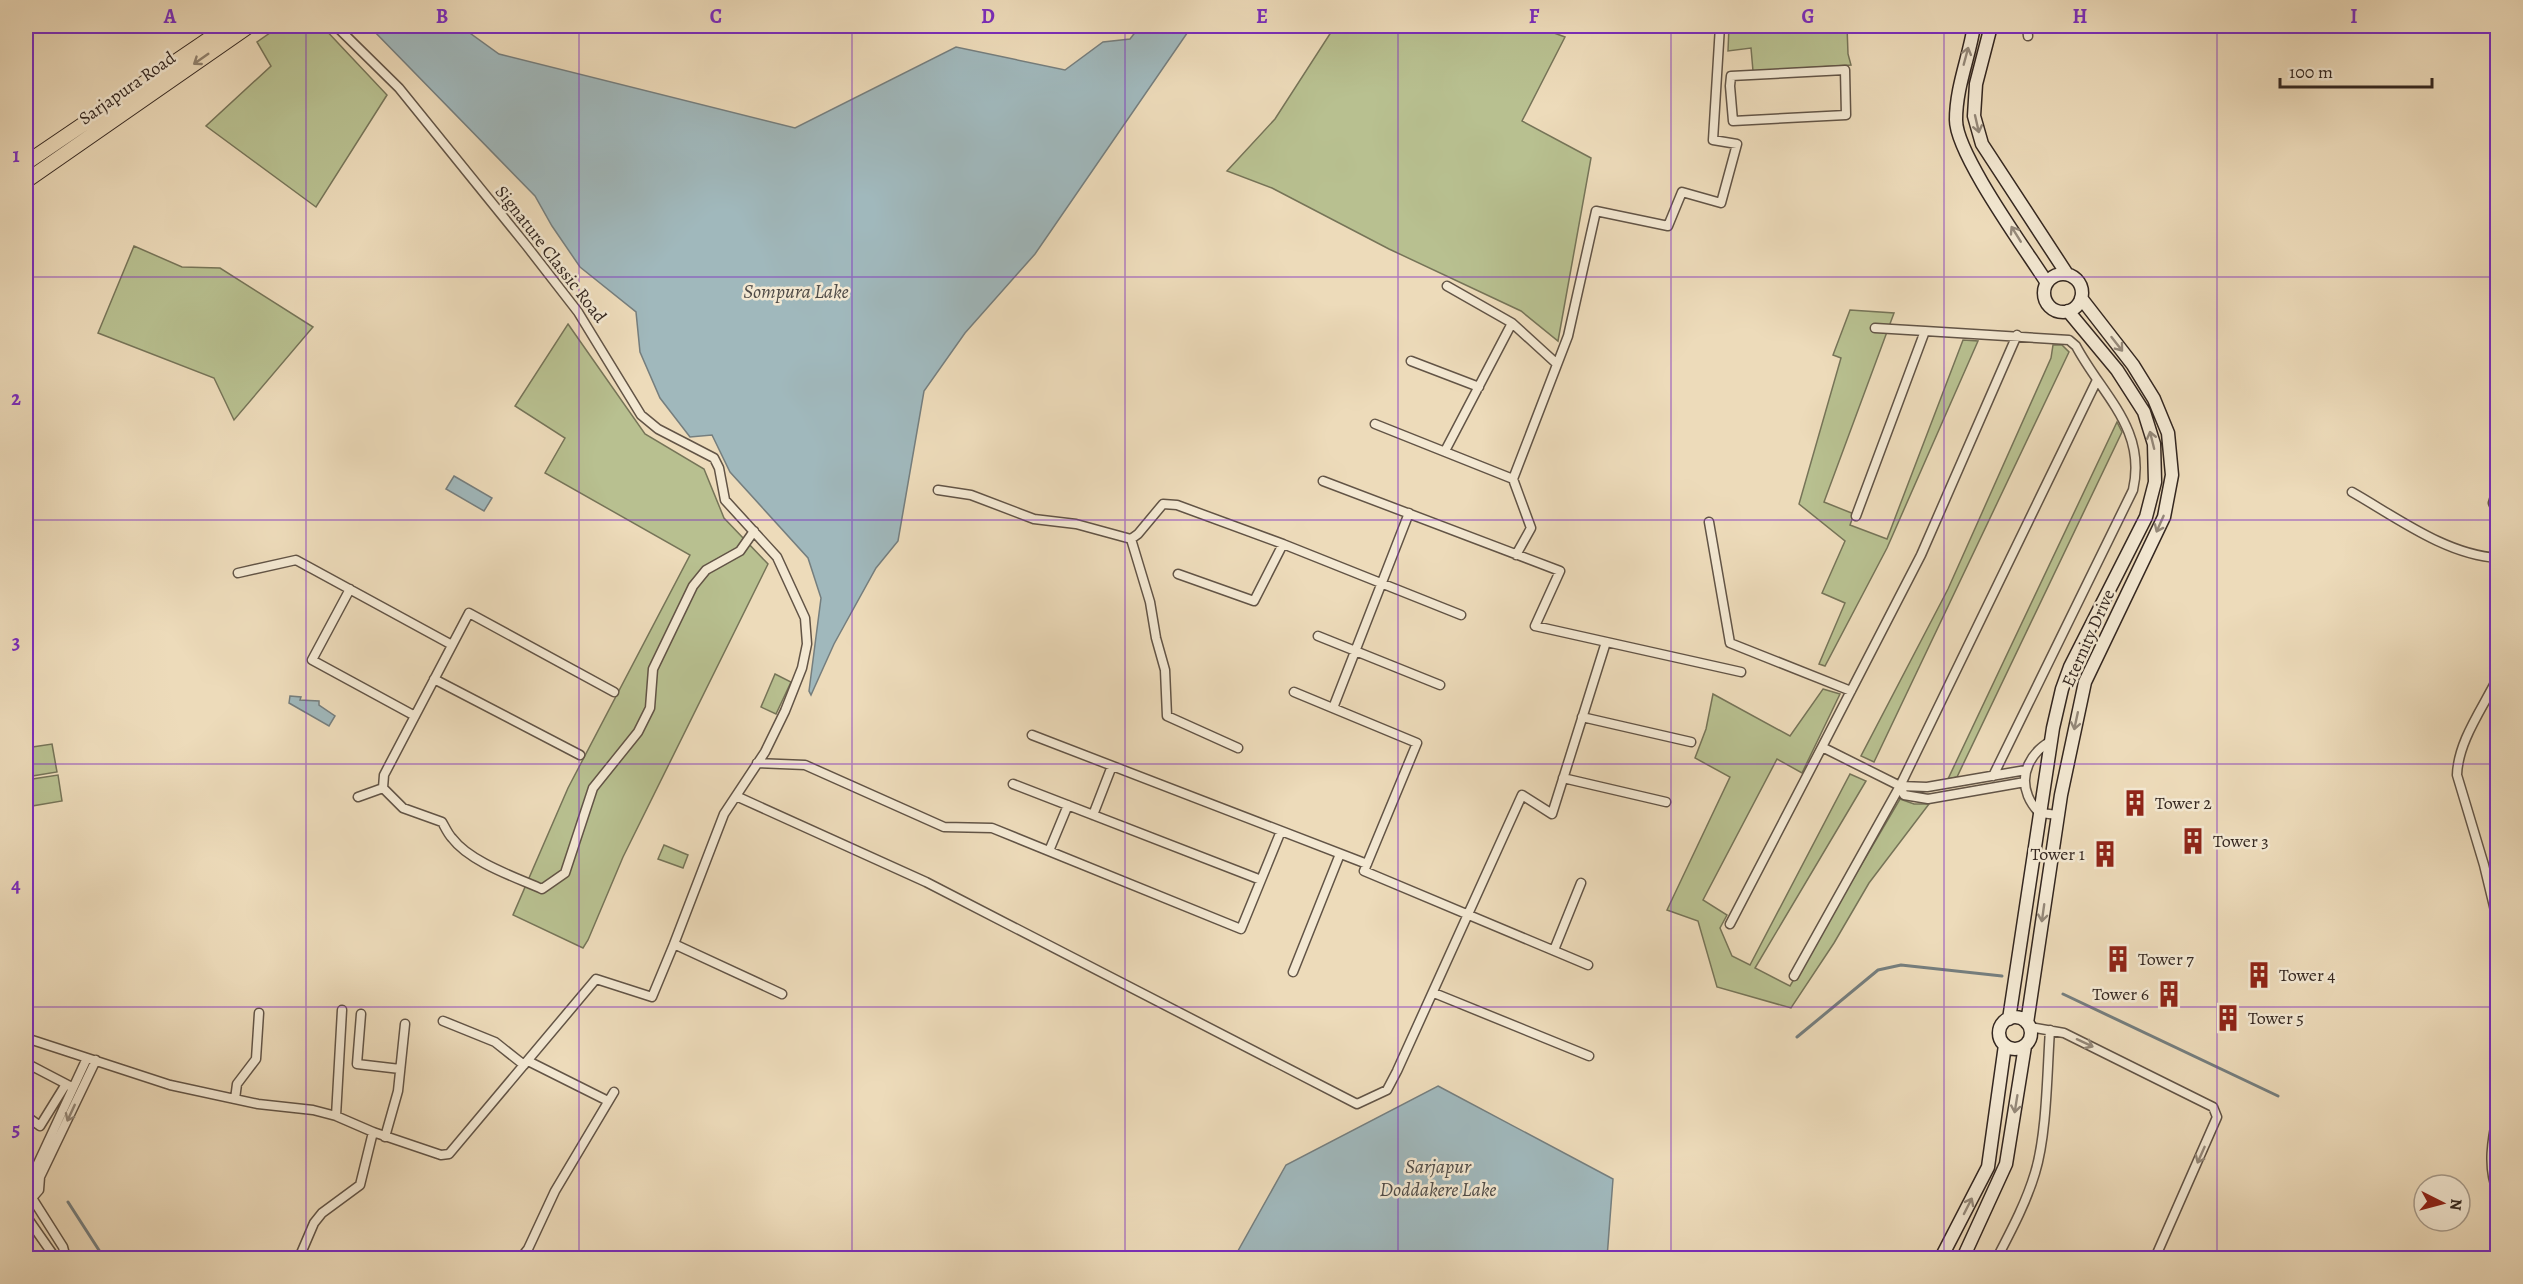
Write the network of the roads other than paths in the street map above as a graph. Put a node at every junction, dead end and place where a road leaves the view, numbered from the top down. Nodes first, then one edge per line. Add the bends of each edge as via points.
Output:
1 (249, 26) edge
2 (336, 26) edge
3 (1720, 26) edge
4 (1974, 26) edge
5 (1991, 26) edge
6 (2027, 26) edge
7 (225, 32) edge
8 (2028, 36) dead end
9 (1716, 100) junction
10 (1731, 100) junction
11 (26, 163) edge
12 (27, 177) edge
13 (2067, 274) junction
14 (2047, 284) junction
15 (1447, 286) dead end
16 (2081, 298) junction
17 (2068, 311) junction
18 (1512, 323) junction
19 (1875, 328) dead end
20 (1925, 331) junction
21 (2017, 335) junction
22 (1411, 361) dead end
23 (1557, 364) junction
24 (2097, 380) junction
25 (1479, 387) junction
26 (1375, 424) dead end
27 (1445, 451) junction
28 (1513, 479) junction
29 (1323, 481) dead end
30 (2498, 487) edge
31 (938, 490) dead end
32 (2352, 492) dead end
33 (1409, 513) junction
34 (2498, 515) edge
35 (1856, 516) dead end
36 (1709, 522) dead end
37 (754, 531) junction
38 (1131, 538) junction
39 (1283, 544) junction
40 (1516, 555) junction
41 (2498, 558) edge
42 (238, 573) dead end
43 (1178, 574) dead end
44 (1382, 583) junction
45 (350, 589) junction
46 (1461, 615) dead end
47 (1318, 636) dead end
48 (1606, 642) junction
49 (452, 645) junction
50 (1355, 651) junction
51 (1741, 672) dead end
52 (2498, 677) edge
53 (434, 679) junction
54 (1440, 685) dead end
55 (1851, 691) junction
56 (614, 692) dead end
57 (1294, 692) dead end
58 (1333, 708) junction
59 (415, 716) junction
60 (1582, 717) junction
61 (1032, 735) dead end
62 (2051, 741) junction
63 (1691, 742) dead end
64 (1822, 747) junction
65 (1238, 748) dead end
66 (580, 755) dead end
67 (757, 763) junction
68 (1112, 766) junction
69 (2026, 770) junction
70 (1993, 776) junction
71 (1563, 778) junction
72 (2025, 783) junction
73 (1013, 784) dead end
74 (1900, 786) junction
75 (383, 788) junction
76 (736, 796) junction
77 (358, 797) dead end
78 (1666, 802) dead end
79 (1068, 805) junction
80 (2040, 812) junction
81 (1093, 815) junction
82 (2058, 815) junction
83 (1281, 831) junction
84 (1049, 851) junction
85 (1340, 854) junction
86 (1367, 864) junction
87 (1261, 880) junction
88 (1581, 883) dead end
89 (1469, 915) junction
90 (2498, 923) edge
91 (1730, 924) dead end
92 (674, 944) junction
93 (1554, 950) junction
94 (1588, 965) dead end
95 (1293, 972) dead end
96 (1794, 976) dead end
97 (1434, 993) junction
98 (782, 994) dead end
99 (342, 1010) dead end
100 (259, 1013) dead end
101 (361, 1014) dead end
102 (2008, 1019) junction
103 (443, 1021) dead end
104 (405, 1024) dead end
105 (2029, 1025) junction
106 (2050, 1030) junction
107 (26, 1038) edge
108 (2005, 1045) junction
109 (2025, 1046) junction
110 (1589, 1056) dead end
111 (92, 1059) junction
112 (26, 1063) edge
113 (526, 1063) junction
114 (400, 1069) junction
115 (70, 1085) junction
116 (614, 1092) dead end
117 (235, 1100) junction
118 (608, 1101) junction
119 (2498, 1113) edge
120 (26, 1116) edge
121 (336, 1116) junction
122 (372, 1132) junction
123 (385, 1137) junction
124 (2498, 1193) edge
125 (32, 1198) junction
126 (26, 1216) edge
127 (1945, 1257) edge
128 (53, 1258) edge
129 (66, 1258) edge
130 (299, 1258) edge
131 (521, 1258) edge
132 (1963, 1258) edge
133 (1997, 1258) edge
134 (2156, 1258) edge

1 - 7 main road, Sarjapura Road
2 - 37 street, Signature Classic Road via 399,88 526,245 578,312 640,415 658,429 714,458 725,500
3 - 9 street
14 -> 4 street, Eternity Drive via 1963,150 1956,123 1957,90
5 -> 13 street, Eternity Drive via 1976,84 1974,116 1982,144
6 - 8 street
7 - 11 main road, Sarjapura Road
7 -> 12 main road, Sarjapura Road
9 - 10 street
9 - 23 street via 1713,140 1737,144 1721,203 1682,192 1668,226 1596,211 1568,336
10 - 10 street via 1731,76 1845,70 1846,115 1733,121
13 - 14 street via 2055,275
13 - 16 street, Eternity Drive via 2078,280
14 - 17 street, Eternity Drive via 2045,295 2050,306
15 - 18 street
16 - 17 street
16 -> 82 street, Eternity Drive via 2154,399 2168,433 2172,474 2164,517 2085,682
62 -> 17 street, Eternity Drive via 2070,666 2146,517 2155,482 2154,444 2144,412 2117,370
18 - 23 street
18 - 25 street
19 - 20 street
20 - 21 street
20 - 35 street
21 - 24 street via 2069,340
21 - 55 street via 1921,555
22 - 25 street
23 - 28 street
24 - 70 street via 2134,444 2133,490
24 - 74 street
25 - 27 street
26 - 27 street
27 - 28 street
28 - 40 street via 1531,528
29 - 33 street
30 - 34 street via 2493,503
31 - 38 street via 971,495 1034,519 1076,524
32 - 41 street via 2453,549
33 - 40 street
33 - 44 street
36 - 55 street via 1730,643
37 - 67 street, Signature Classic Road via 777,557 792,588 805,618 807,644 785,711
37 - 75 street via 740,551 706,570 693,586 653,669 650,708 638,732 593,788 565,873 542,889 466,853 442,822 403,808
38 - 39 street via 1163,504 1178,505
38 - 65 street via 1165,670 1167,716
39 - 43 street via 1254,601
39 - 44 street
40 - 48 street via 1560,571 1535,626
42 - 45 street via 296,560
44 - 46 street
44 - 50 street
45 - 49 street
45 - 59 street via 312,660
47 - 50 street
48 - 51 street
48 - 60 street
49 - 53 street
49 - 56 street via 469,613
50 - 54 street
50 - 58 street
52 - 90 street via 2462,747 2457,775
53 - 59 street
53 - 66 street
55 - 64 street
57 - 58 street
58 - 86 street via 1417,743
59 - 75 street via 384,775
60 - 63 street
60 - 71 street
61 - 68 street
62 - 69 street via 2033,755
62 - 80 street, Eternity Drive
64 - 74 street
64 - 91 street
67 - 76 street, Signature Classic Road
67 - 84 street via 805,765 944,827 992,828
68 - 81 street
68 - 83 street
69 - 70 street
69 - 72 street
70 - 74 street via 1927,787
71 - 78 street
71 - 89 street via 1552,814 1522,795
72 - 74 street via 1928,799 1904,795
72 - 80 street via 2031,802
73 - 79 street
74 - 96 street
75 - 77 street
76 - 92 street, Signature Classic Road via 724,814
76 - 97 street via 926,882 1357,1104 1387,1090
79 - 81 street
79 - 84 street
80 - 82 street
80 - 102 street, Eternity Drive
81 - 87 street
82 -> 105 street, Eternity Drive
83 - 85 street
83 - 87 street
84 - 87 street via 1241,929
85 - 86 street
85 - 95 street
86 - 89 street via 1364,871
88 - 93 street
89 - 93 street
89 - 97 street
92 - 98 street
92 - 113 street, Signature Classic Road via 652,997 596,979
93 - 94 street
97 - 110 street
99 - 121 street
100 - 117 street via 256,1059 237,1084
101 - 114 street via 357,1064
102 - 105 street via 2018,1018
102 - 108 street, Eternity Drive via 2000,1030
103 - 113 street via 495,1042
104 - 114 street
105 - 106 street
105 - 109 street, Eternity Drive via 2031,1037
106 - 133 street via 2036,1172 2019,1217
106 -> 134 street via 2108,1053 2213,1107 2217,1117
107 - 111 street
108 - 109 street via 2014,1049
127 -> 108 street, Eternity Drive via 1988,1167
109 -> 132 street, Eternity Drive via 2006,1164
111 - 115 street
111 - 117 street via 170,1085
111 -> 125 street via 40,1178 39,1190
112 - 115 street
113 - 118 street
113 - 123 street via 449,1154 441,1155
114 - 123 street
115 - 120 street via 40,1126
115 - 125 street via 34,1172
116 - 118 street
117 - 121 street
118 - 131 street
119 - 124 street via 2492,1166
121 - 122 street
122 - 123 street
122 - 130 street via 360,1185 322,1213
125 - 129 street
126 - 128 street

